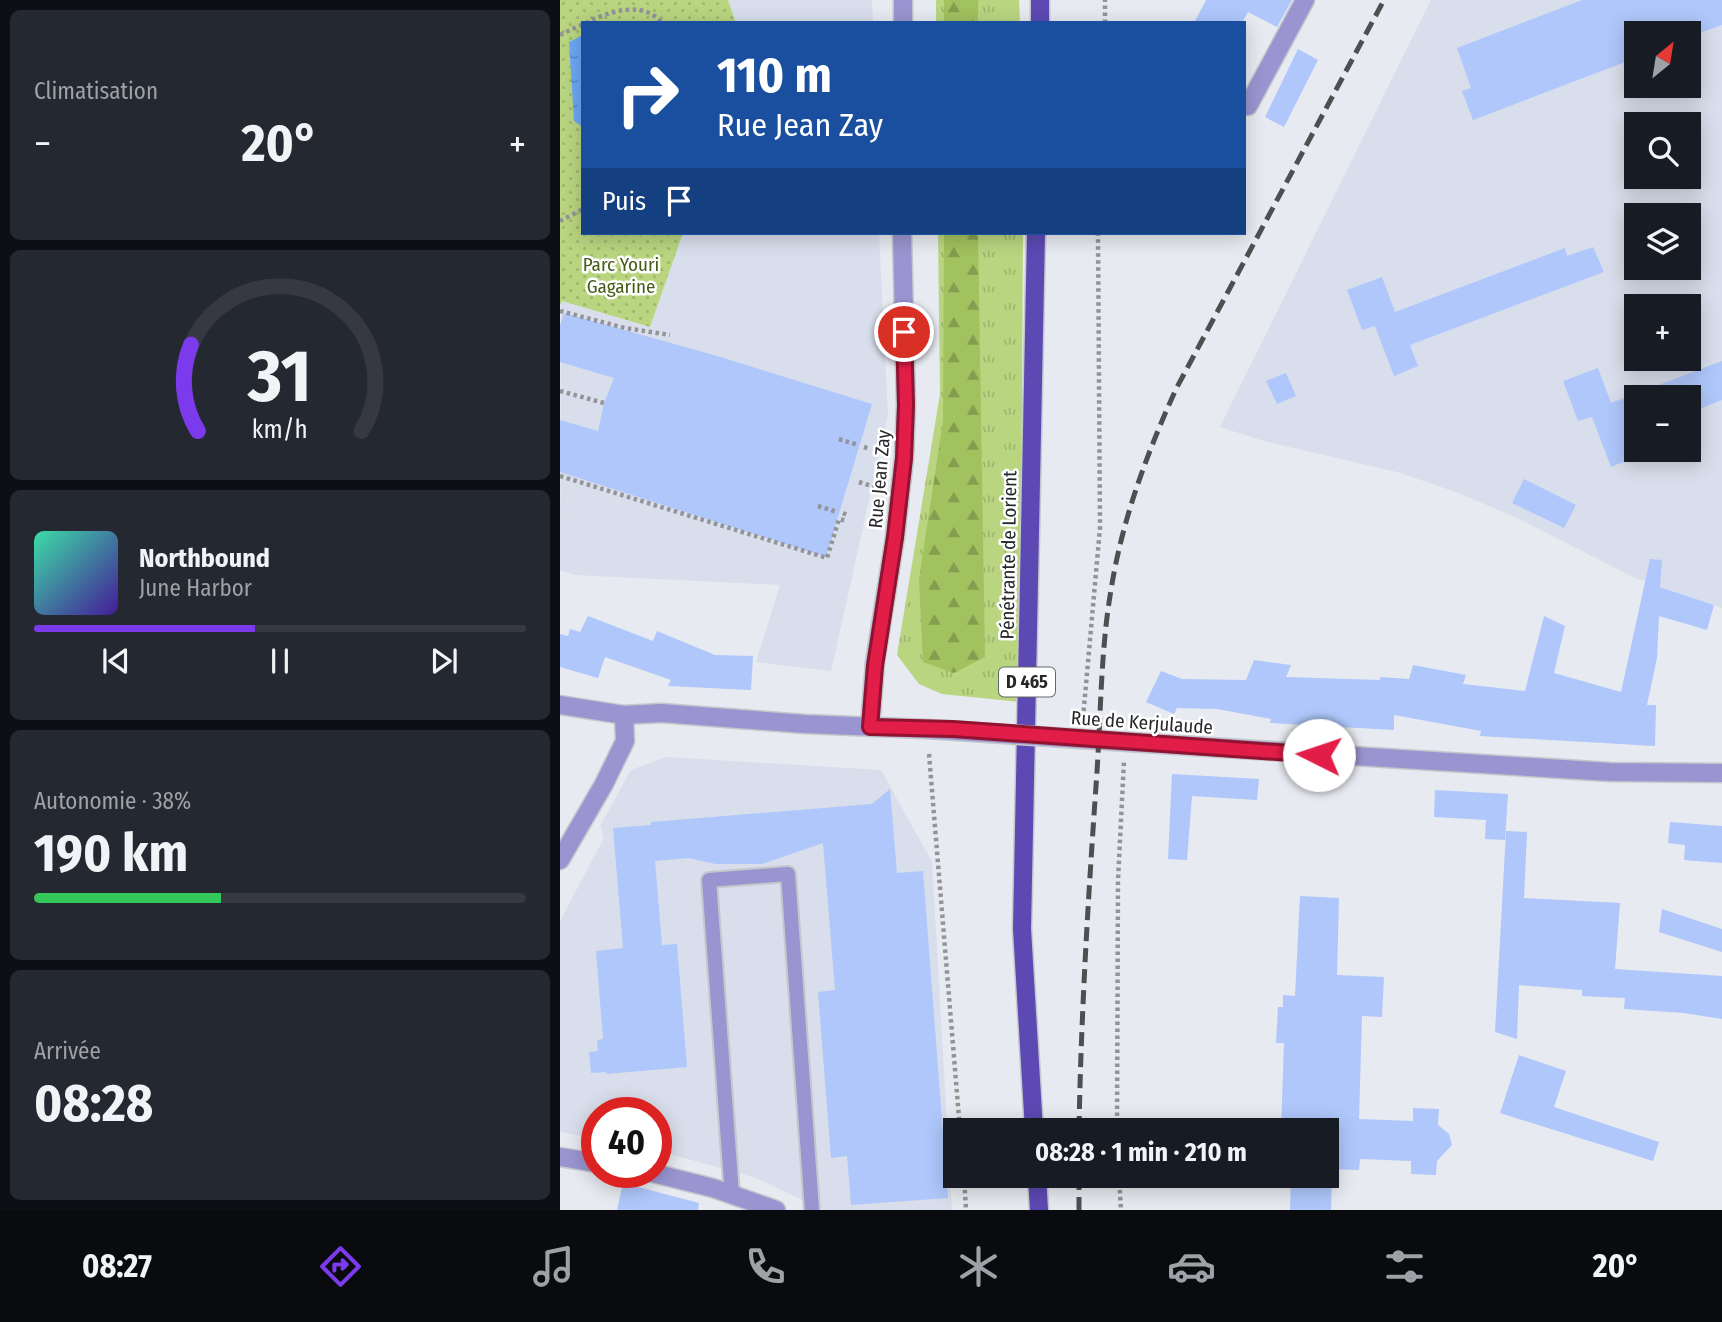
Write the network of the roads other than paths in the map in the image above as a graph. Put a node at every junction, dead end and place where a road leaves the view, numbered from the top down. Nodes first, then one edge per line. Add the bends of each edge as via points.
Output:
1 (903, 0) edge
2 (1040, 0) edge
3 (1305, 0) edge
4 (902, 21) edge
5 (1040, 21) edge
6 (1248, 106) dead end
7 (902, 235) edge
8 (1036, 235) edge
9 (560, 705) edge
10 (624, 715) junction
11 (870, 727) junction
12 (1722, 773) edge
13 (560, 860) edge
14 (1033, 1118) edge
15 (560, 1157) edge
16 (581, 1160) edge
17 (672, 1178) edge
18 (1038, 1188) edge
19 (732, 1195) junction
20 (776, 1210) edge
21 (812, 1210) edge
22 (1039, 1210) edge

1 - 4 street
2 - 5 main road
3 - 6 street
7 - 11 street, Rue Jean Zay via 904,458
8 - 14 main road, Pénétrante de Lorient / D 465 via 1022,929
9 - 10 street, Rue de Kerjulaude
10 - 11 street, Rue de Kerjulaude via 661,713
10 - 13 street via 625,741
11 - 12 street, Rue de Kerjulaude, bridge via 1610,772
15 - 16 street
17 - 19 street
18 - 22 main road
19 - 20 street
19 - 21 lane via 709,880 788,874

